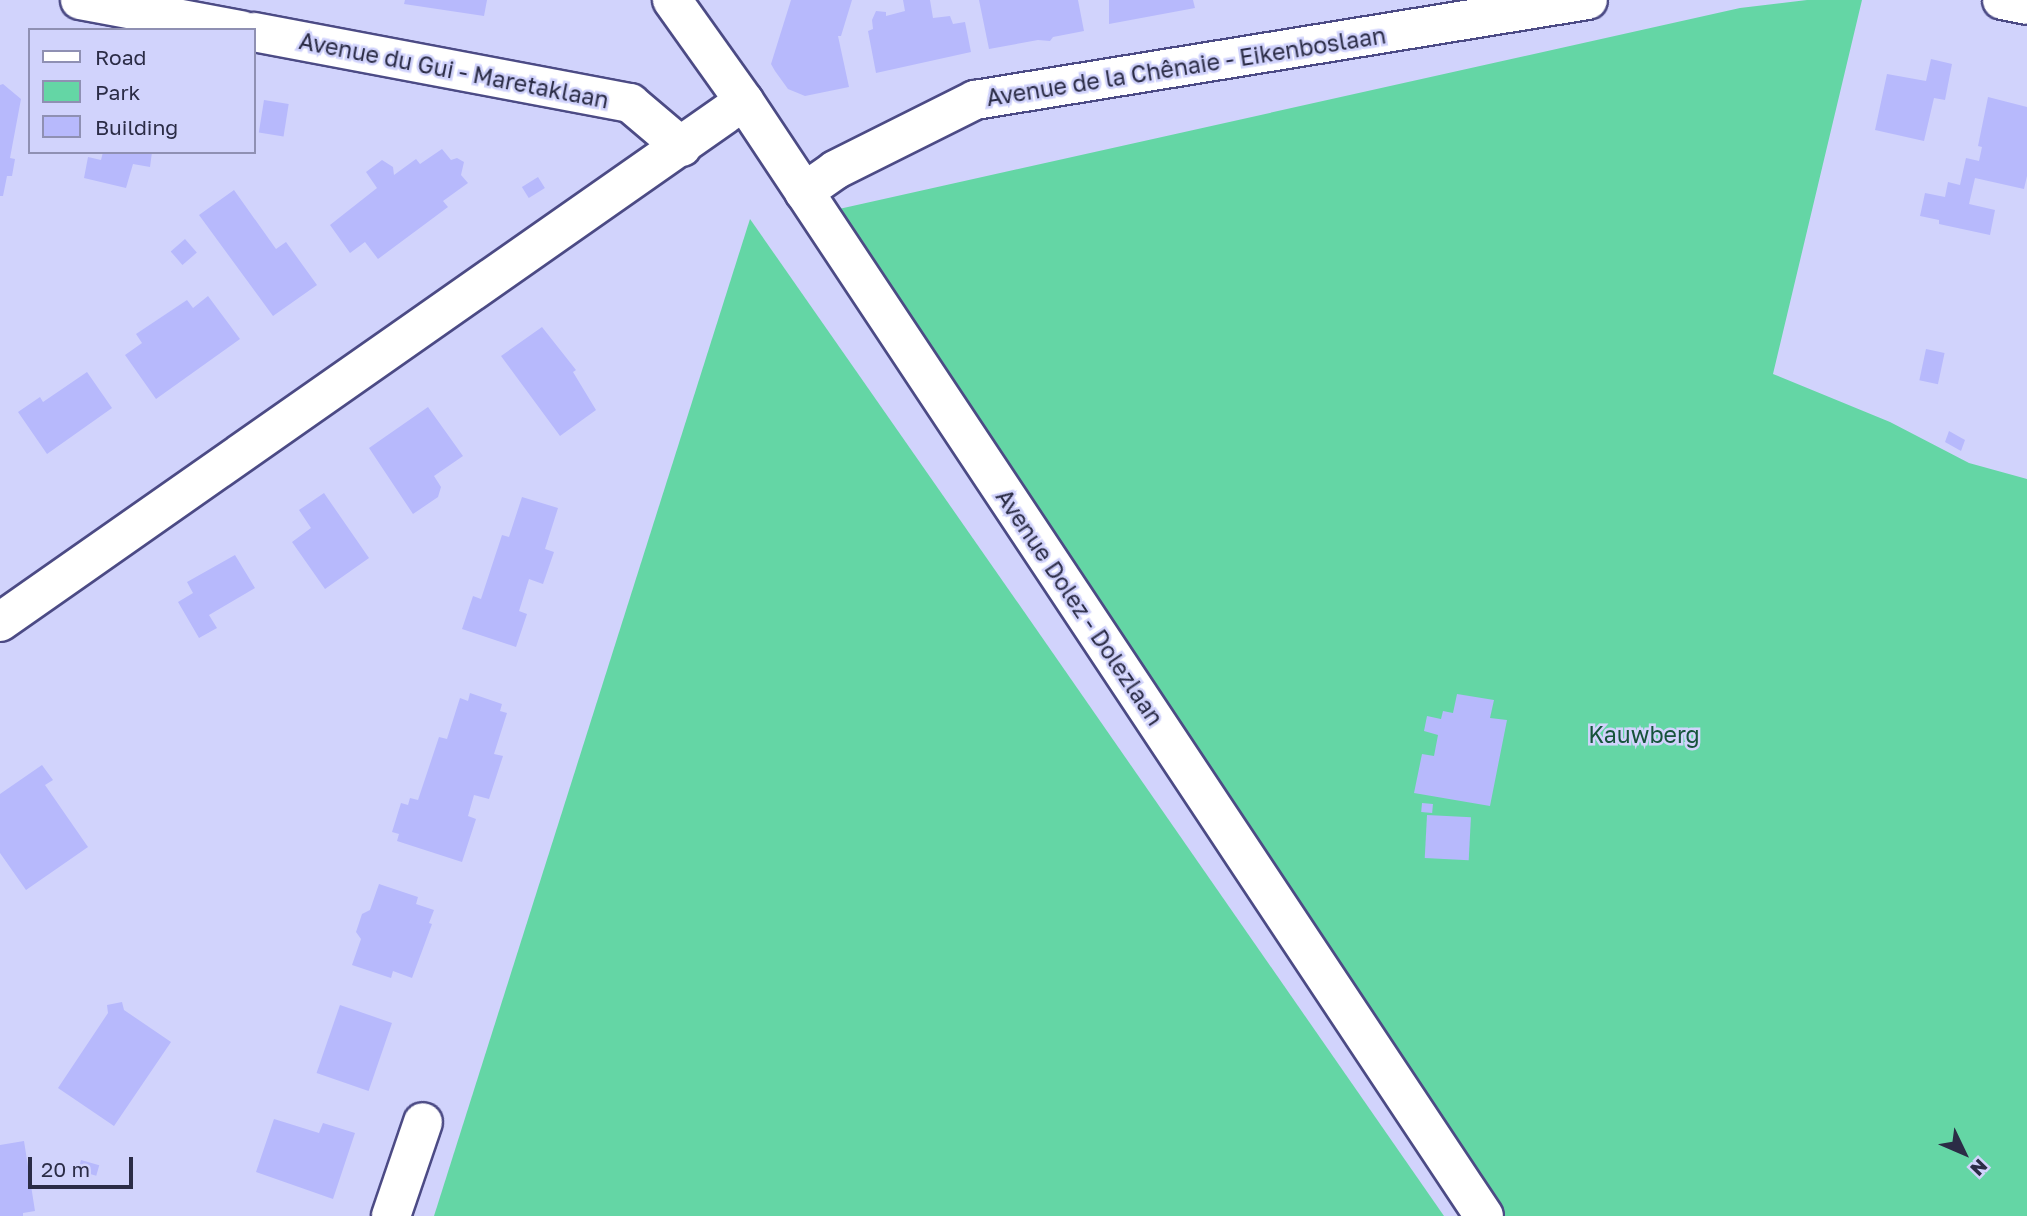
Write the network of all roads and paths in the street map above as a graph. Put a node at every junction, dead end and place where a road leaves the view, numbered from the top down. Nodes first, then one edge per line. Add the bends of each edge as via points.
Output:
1 (80, 0) edge
2 (672, 0) edge
3 (1588, 0) edge
4 (2002, 0) edge
5 (2027, 5) edge
6 (230, 28) edge
7 (256, 32) edge
8 (744, 101) junction
9 (681, 147) junction
10 (804, 192) junction
11 (0, 622) edge
12 (423, 1122) dead end
13 (391, 1216) edge
14 (1484, 1216) edge

1 - 6 street
2 - 8 street, Avenue Dolez - Dolezlaan
3 - 10 street, Avenue de la Chênaie - Eikenboslaan via 975,100 835,170
4 - 5 street
7 - 9 street, Avenue du Gui - Maretaklaan via 630,103
8 - 9 street
8 - 10 street, Avenue Dolez - Dolezlaan
9 - 11 street
10 - 14 street, Avenue Dolez - Dolezlaan
12 - 13 street

